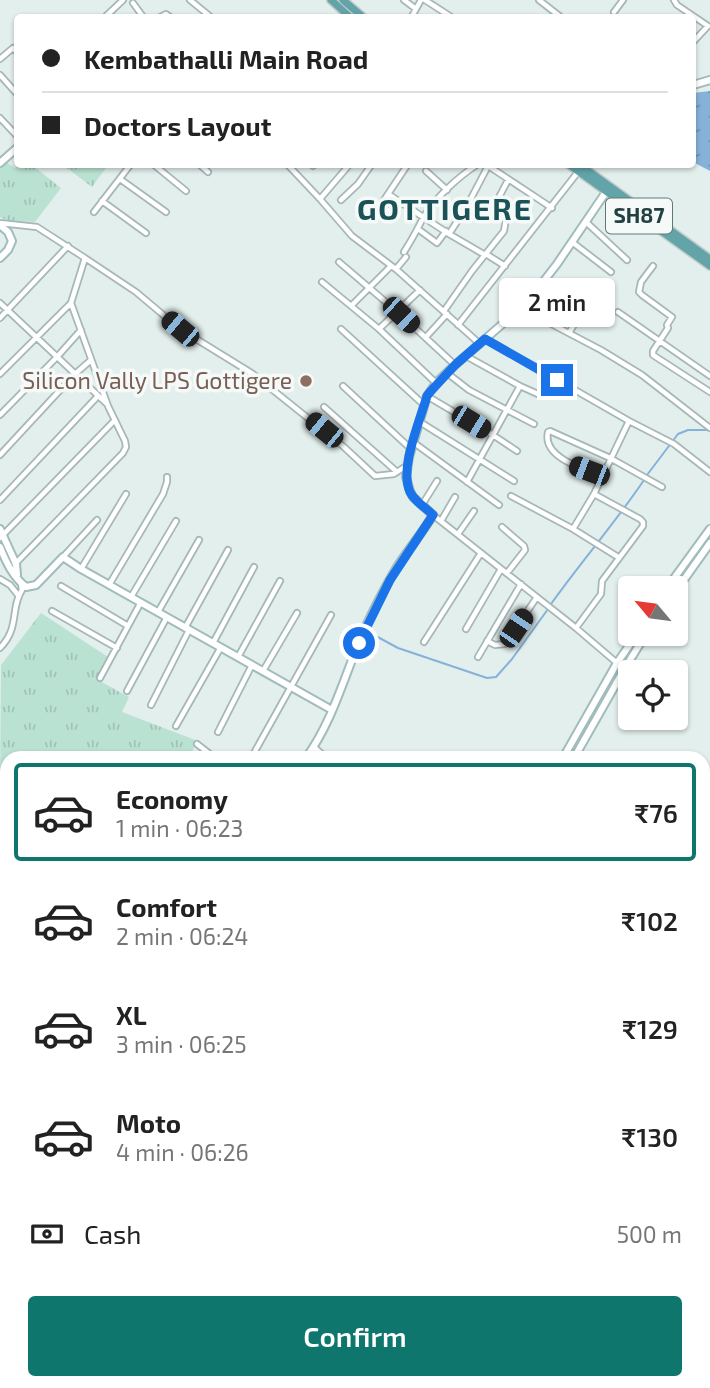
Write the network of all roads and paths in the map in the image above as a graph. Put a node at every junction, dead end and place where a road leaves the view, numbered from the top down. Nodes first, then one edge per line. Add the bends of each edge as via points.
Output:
1 (123, 0) edge
2 (190, 0) edge
3 (331, 0) edge
4 (343, 0) edge
5 (404, 0) edge
6 (423, 0) edge
7 (539, 0) edge
8 (623, 0) edge
9 (674, 0) edge
10 (133, 3) dead end
11 (416, 9) junction
12 (614, 12) dead end
13 (108, 14) edge
14 (141, 14) edge
15 (207, 14) edge
16 (347, 14) edge
17 (359, 14) edge
18 (413, 14) edge
19 (446, 14) edge
20 (557, 14) edge
21 (692, 14) edge
22 (709, 24) edge
23 (696, 39) edge
24 (14, 49) edge
25 (0, 59) edge
26 (0, 75) edge
27 (14, 90) edge
28 (0, 118) edge
29 (2, 124) edge
30 (14, 151) edge
31 (0, 163) edge
32 (128, 168) edge
33 (158, 168) edge
34 (204, 168) edge
35 (291, 168) edge
36 (347, 168) edge
37 (369, 168) edge
38 (405, 168) edge
39 (472, 168) edge
40 (486, 168) edge
41 (491, 168) edge
42 (579, 168) edge
43 (426, 171) dead end
44 (208, 172) dead end
45 (120, 179) junction
46 (508, 180) junction
47 (608, 189) junction
48 (447, 190) junction
49 (186, 191) dead end
50 (388, 194) junction
51 (320, 199) junction
52 (341, 200) dead end
53 (103, 201) junction
54 (400, 201) junction
55 (552, 208) junction
56 (94, 212) dead end
57 (166, 212) dead end
58 (424, 216) junction
59 (586, 222) junction
60 (0, 224) edge
61 (418, 229) junction
62 (448, 232) junction
63 (146, 233) dead end
64 (572, 242) junction
65 (68, 246) junction
66 (486, 254) junction
67 (0, 258) edge
68 (85, 258) junction
69 (710, 259) edge
70 (627, 260) dead end
71 (339, 262) dead end
72 (653, 265) dead end
73 (505, 266) junction
74 (710, 266) edge
75 (393, 268) junction
76 (611, 272) dead end
77 (322, 282) dead end
78 (369, 288) junction
79 (419, 290) junction
80 (0, 303) edge
81 (71, 303) junction
82 (352, 305) junction
83 (521, 308) junction
84 (7, 311) junction
85 (600, 311) dead end
86 (397, 312) junction
87 (446, 312) junction
88 (618, 312) dead end
89 (0, 318) edge
90 (458, 325) junction
91 (341, 328) dead end
92 (379, 329) junction
93 (81, 330) junction
94 (569, 333) junction
95 (426, 337) junction
96 (36, 338) junction
97 (483, 341) junction
98 (659, 341) junction
99 (466, 356) junction
100 (57, 357) junction
101 (92, 360) junction
102 (455, 365) junction
103 (447, 373) junction
104 (0, 374) edge
105 (75, 374) junction
106 (710, 376) edge
107 (436, 383) junction
108 (343, 386) dead end
109 (520, 387) junction
110 (710, 392) edge
111 (540, 395) dead end
112 (98, 396) junction
113 (427, 396) junction
114 (108, 405) junction
115 (424, 405) junction
116 (324, 407) dead end
117 (507, 410) junction
118 (0, 415) edge
119 (115, 419) junction
120 (629, 421) junction
121 (420, 422) junction
122 (534, 424) dead end
123 (540, 427) dead end
124 (710, 428) edge
125 (550, 430) junction
126 (494, 435) junction
127 (412, 445) junction
128 (517, 451) dead end
129 (0, 455) edge
130 (610, 458) junction
131 (479, 460) junction
132 (406, 466) junction
133 (397, 472) junction
134 (710, 472) edge
135 (602, 475) junction
136 (167, 477) dead end
137 (437, 481) dead end
138 (514, 481) dead end
139 (467, 482) junction
140 (662, 487) dead end
141 (127, 494) dead end
142 (594, 494) junction
143 (511, 496) dead end
144 (455, 497) dead end
145 (0, 500) edge
146 (499, 505) dead end
147 (422, 506) junction
148 (474, 511) dead end
149 (433, 515) junction
150 (97, 520) dead end
151 (176, 521) dead end
152 (441, 521) junction
153 (502, 527) dead end
154 (573, 529) junction
155 (710, 529) edge
156 (1, 534) edge
157 (458, 534) junction
158 (199, 540) dead end
159 (710, 543) edge
160 (0, 547) edge
161 (228, 550) dead end
162 (481, 553) junction
163 (63, 557) junction
164 (618, 557) junction
165 (12, 566) junction
166 (254, 567) dead end
167 (81, 569) junction
168 (502, 569) junction
169 (507, 573) junction
170 (676, 576) edge
171 (687, 576) edge
172 (0, 579) edge
173 (19, 580) junction
174 (280, 581) dead end
175 (521, 584) junction
176 (109, 585) junction
177 (61, 586) dead end
178 (18, 595) junction
179 (131, 597) junction
180 (537, 597) junction
181 (141, 602) junction
182 (52, 611) dead end
183 (158, 612) junction
184 (297, 613) dead end
185 (331, 615) dead end
186 (167, 617) junction
187 (128, 626) junction
188 (576, 628) junction
189 (187, 629) junction
190 (466, 629) dead end
191 (488, 641) junction
192 (424, 642) dead end
193 (213, 643) junction
194 (629, 646) edge
195 (221, 647) junction
196 (0, 648) edge
197 (117, 648) junction
198 (238, 657) junction
199 (478, 657) dead end
200 (617, 663) junction
201 (251, 665) junction
202 (263, 671) junction
203 (100, 678) dead end
204 (290, 686) junction
205 (618, 686) edge
206 (127, 691) dead end
207 (150, 705) dead end
208 (332, 710) junction
209 (176, 726) dead end
210 (218, 732) dead end
211 (197, 744) dead end
212 (314, 747) junction
213 (206, 751) edge
214 (255, 751) edge
215 (311, 751) edge
216 (318, 751) edge
217 (567, 751) edge
218 (578, 751) edge

1 - 13 street
2 - 15 street
3 - 16 main road
4 - 17 main road
5 - 11 street
6 - 11 street
6 - 19 street
7 - 20 street
8 - 12 street
9 - 21 street
10 - 14 street
11 - 18 street
22 - 23 street
24 - 25 street
26 - 27 street
28 - 29 street
30 - 31 street
32 - 45 street
33 - 49 street
34 - 44 street
35 - 51 street
36 - 51 street
37 - 52 street
38 - 50 street
39 - 48 street
40 - 62 street
41 - 46 street
42 - 47 main road, SH87
42 - 55 street
43 - 48 street
45 - 53 street
45 - 57 street
46 - 55 street
46 - 66 street via 496,203 507,212 504,231
47 - 59 street
47 - 69 main road, SH87
47 - 74 main road, SH87
48 - 58 street
50 - 54 street
50 - 54 street via 380,206 392,212
51 - 75 street via 352,236
53 - 56 street
53 - 63 street
54 - 58 street
55 - 73 street
58 - 61 street
58 - 62 street
59 - 64 street
59 - 70 street
60 - 65 street via 37,227
60 - 67 street via 12,241
61 - 62 street via 437,243
61 - 75 street
62 - 66 street
64 - 76 street
64 - 83 street
65 - 68 street
65 - 84 street
66 - 73 street
66 - 87 street
68 - 81 street
68 - 133 street via 180,329 253,373 375,477
71 - 78 street
72 - 98 street via 639,292 672,316
73 - 90 street
75 - 78 street
75 - 79 street
77 - 82 street
78 - 82 street
78 - 86 street
79 - 86 street
79 - 87 street
80 - 84 street
81 - 93 street
81 - 96 street
82 - 92 street
83 - 94 street
83 - 97 street
84 - 89 street
84 - 96 street
85 - 94 street via 585,307
86 - 92 street
86 - 95 street
87 - 90 street
87 - 95 street
88 - 98 street
90 - 97 street
91 - 115 street
92 - 107 street
93 - 100 street
93 - 101 street
94 - 124 street via 642,375
95 - 102 street
96 - 100 street
96 - 104 street
97 - 99 street
97 - 120 street
98 - 106 street
98 - 110 street via 653,355
99 - 102 street
99 - 109 street
100 - 105 street
100 - 118 street
101 - 105 street
101 - 114 street
102 - 103 street
103 - 107 street
103 - 117 street
105 - 112 street
105 - 129 street
107 - 113 street
108 - 127 street
109 - 111 street
109 - 117 street
112 - 114 street
112 - 145 street
113 - 115 street
113 - 126 street
114 - 119 street
115 - 121 street
116 - 133 street
117 - 122 street
117 - 126 street
119 - 156 street
119 - 165 street via 125,441 123,453
120 - 130 street
120 - 134 street via 671,442
121 - 127 street
121 - 131 street
123 - 125 street
125 - 130 street
125 - 135 street via 546,436 550,449 568,463
126 - 128 street
126 - 131 street
127 - 132 street
127 - 139 street
130 - 135 street
130 - 140 street
131 - 138 street
131 - 139 street
132 - 133 street
132 - 147 street via 410,491
135 - 142 street
136 - 176 street via 163,494
137 - 147 street
139 - 146 street
141 - 167 street
142 - 154 street
142 - 164 street via 643,522
143 - 154 street
144 - 152 street
147 - 149 street
148 - 157 street
149 - 152 street
149 - 208 street via 378,602
150 - 163 street
151 - 179 street
152 - 157 street
153 - 169 street via 524,546
154 - 164 street
155 - 170 street
156 - 165 street
157 - 162 street
158 - 183 street
159 - 171 street
160 - 165 street
161 - 189 street
162 - 168 street
162 - 192 street
163 - 167 street
163 - 173 street via 36,585 26,587
164 - 188 street via 602,581 601,594
165 - 173 street
166 - 193 street
167 - 176 street
168 - 169 street
168 - 190 street
169 - 175 street
172 - 178 street
173 - 178 street via 22,590
174 - 198 street
175 - 180 street
175 - 191 street
176 - 179 street
177 - 187 street
178 - 196 street via 12,632
179 - 181 street
180 - 188 street
180 - 191 street via 505,644
181 - 183 street
181 - 187 street
182 - 197 street
183 - 186 street
184 - 202 street
185 - 204 street
186 - 189 street
186 - 206 street
187 - 197 street
188 - 200 street
189 - 193 street
189 - 207 street
191 - 199 street
193 - 195 street
194 - 200 street
195 - 198 street
195 - 209 street
197 - 203 street
198 - 201 street
200 - 217 street
201 - 202 street
201 - 210 street
202 - 204 street
204 - 208 street
204 - 214 street
205 - 218 street
208 - 212 street
211 - 213 street
212 - 215 street
212 - 216 street

